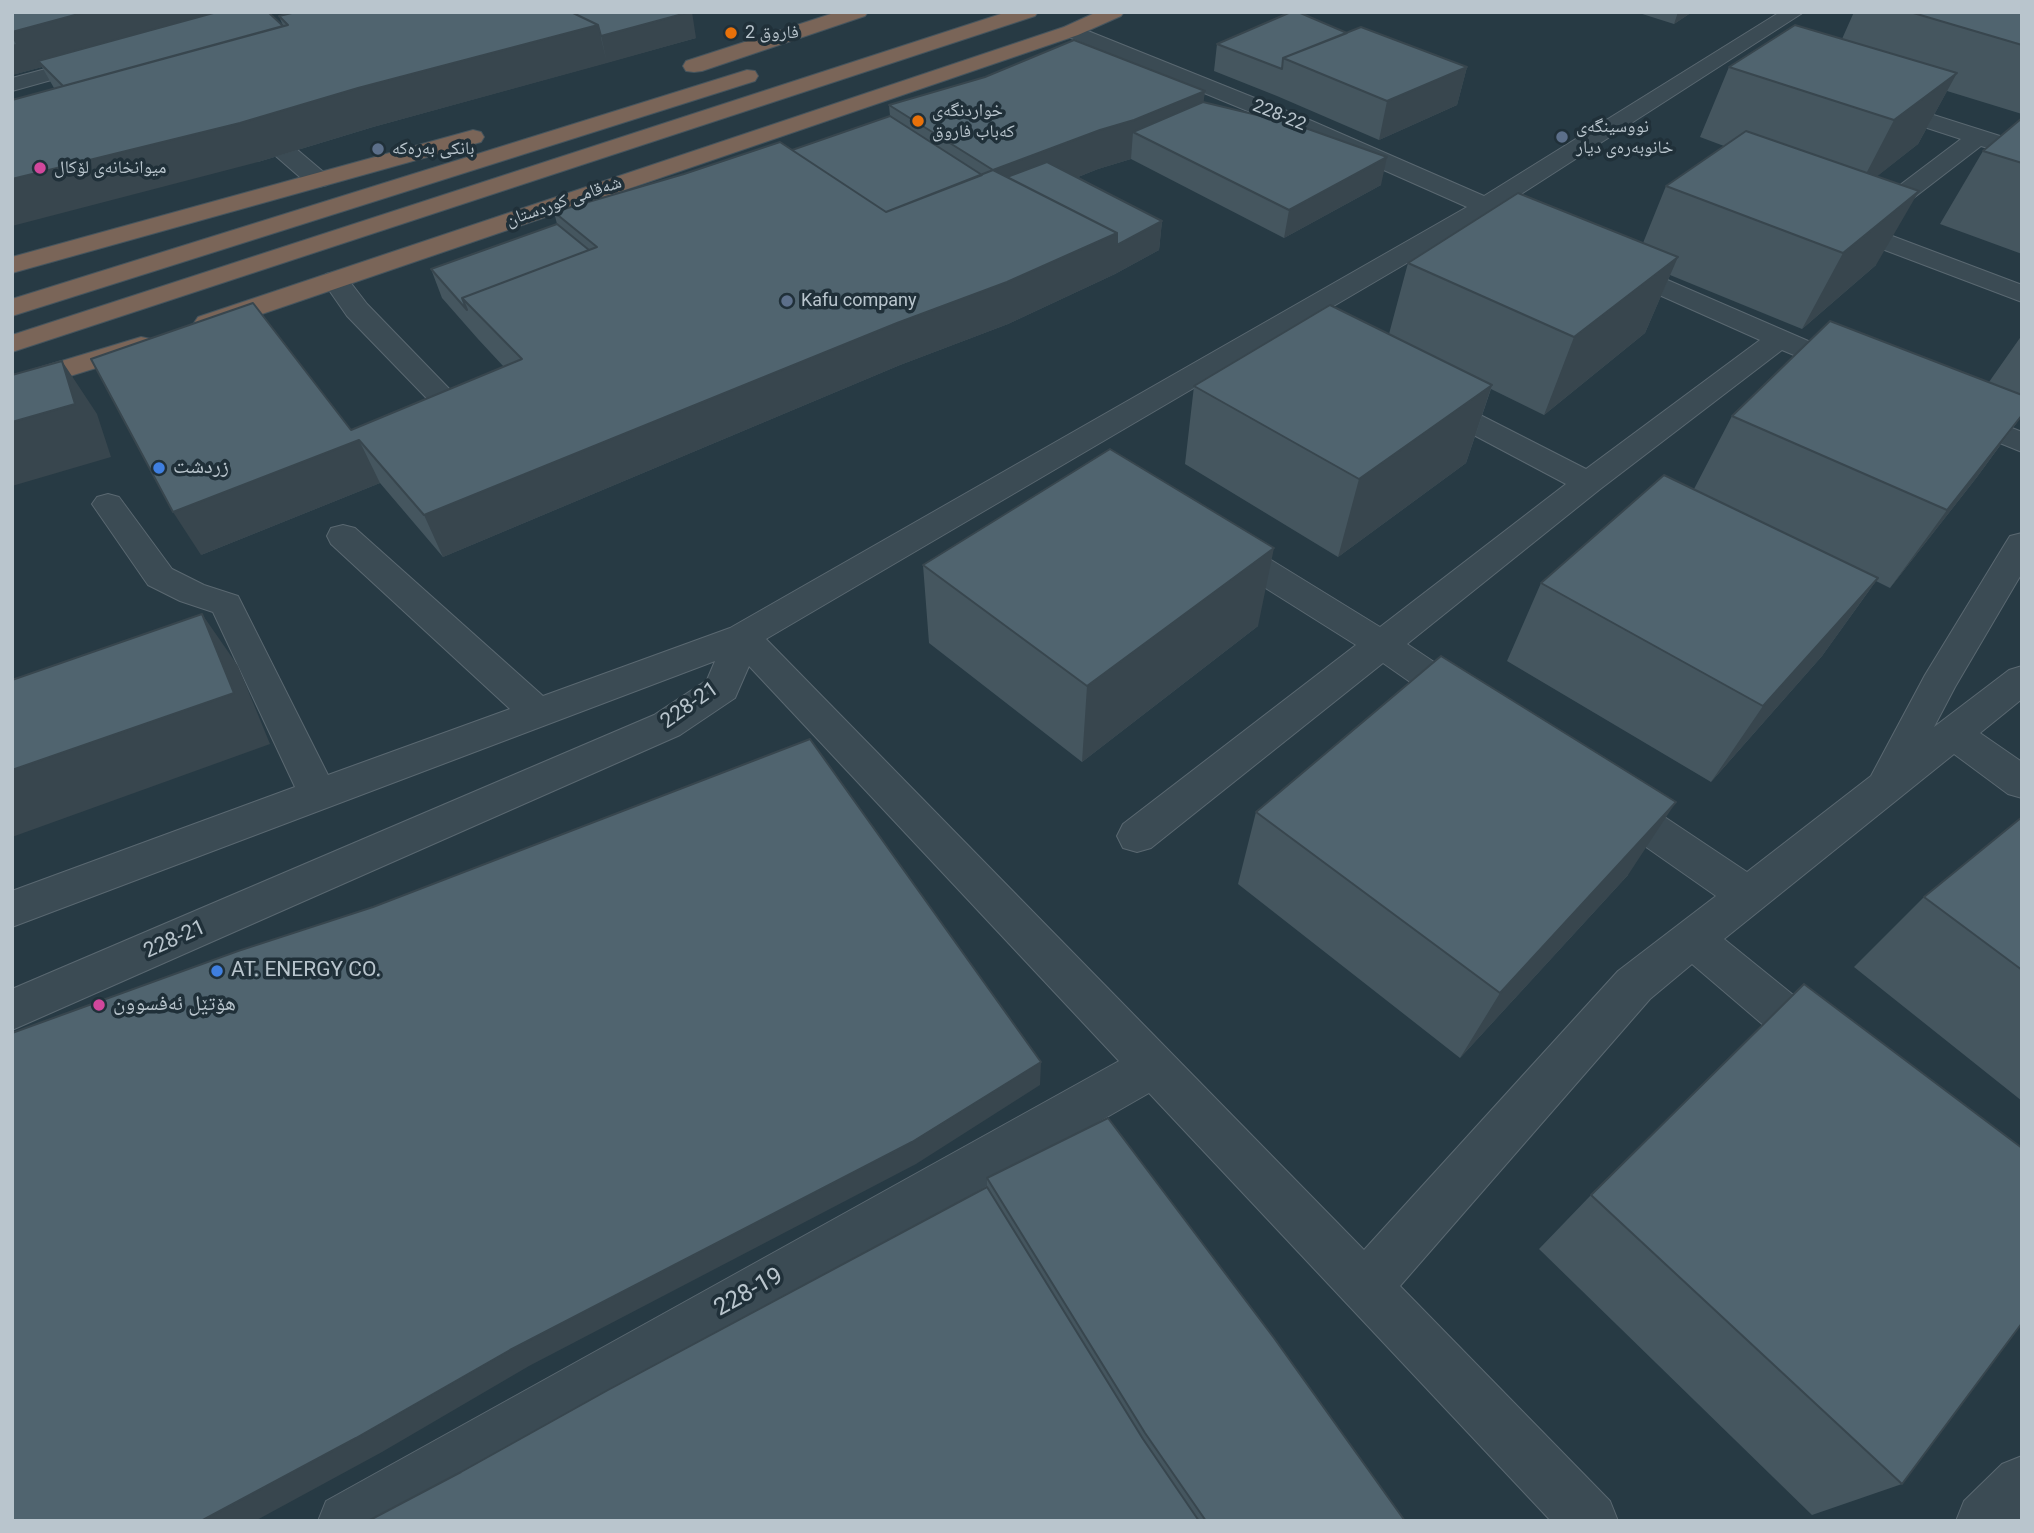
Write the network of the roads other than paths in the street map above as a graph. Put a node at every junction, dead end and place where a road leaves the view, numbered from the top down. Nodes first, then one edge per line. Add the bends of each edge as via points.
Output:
1 (858, 12) edge
2 (1028, 12) edge
3 (1114, 12) edge
4 (1784, 14) edge
5 (1071, 31) junction
6 (115, 56) edge
7 (774, 68) dead end
8 (672, 73) dead end
9 (12, 85) edge
10 (1860, 99) edge
11 (232, 106) edge
12 (499, 129) dead end
13 (1978, 136) junction
14 (2022, 151) edge
15 (318, 180) junction
16 (1486, 206) junction
17 (1817, 216) edge
18 (1527, 225) edge
19 (1856, 230) junction
20 (1591, 254) edge
21 (14, 266) edge
22 (335, 280) junction
23 (2022, 294) edge
24 (12, 309) edge
25 (190, 328) edge
26 (164, 337) edge
27 (1779, 339) junction
28 (12, 344) edge
29 (125, 351) junction
30 (1869, 377) edge
31 (12, 379) edge
32 (12, 385) edge
33 (1402, 386) edge
34 (12, 392) edge
35 (1933, 405) edge
36 (450, 406) edge
37 (2022, 443) edge
38 (1588, 483) junction
39 (108, 504) dead end
40 (1195, 527) edge
41 (344, 536) dead end
42 (2022, 544) edge
43 (742, 637) junction
44 (1381, 644) junction
45 (2022, 679) edge
46 (538, 713) junction
47 (1496, 723) edge
48 (1954, 733) junction
49 (2022, 783) edge
50 (1587, 785) edge
51 (1883, 789) junction
52 (318, 795) junction
53 (1137, 836) dead end
54 (1747, 895) junction
55 (12, 909) edge
56 (1693, 939) junction
57 (12, 1010) edge
58 (1153, 1066) junction
59 (1852, 1071) edge
60 (1365, 1287) junction
61 (2022, 1484) edge
62 (346, 1521) edge
63 (1590, 1521) edge
64 (1984, 1521) edge

1 - 8 highway
2 - 28 highway, شەقامی کوردستان
3 - 5 highway, شەقامی کوردستان
4 - 16 street
5 - 16 street, 228-22
5 - 22 highway, شەقامی کوردستان
6 - 9 street
7 - 24 highway
10 - 13 street
11 - 15 street
12 - 15 highway
13 - 14 street
13 - 19 street
15 - 21 highway
16 - 18 street, 228-22
16 - 43 street
17 - 19 street
19 - 23 street
20 - 27 street
22 - 25 highway, شەقامی کوردستان
22 - 36 street
26 - 29 highway
27 - 30 street
27 - 38 street
29 - 31 highway
29 - 32 highway
29 - 34 highway
33 - 38 street
35 - 37 street
38 - 44 street
39 - 52 street via 160,577 226,604
40 - 44 street
41 - 46 street
42 - 51 street via 1938,684
43 - 46 street, 228-21
43 - 57 street, 228-21 via 722,688 667,725
43 - 58 street
44 - 47 street
44 - 53 street
45 - 48 street
46 - 52 street, 228-21
48 - 49 street
48 - 51 street
50 - 54 street
51 - 54 street
52 - 55 street, 228-21
54 - 56 street
56 - 59 street
56 - 60 street via 1634,985
58 - 60 street
58 - 62 street, 228-19
60 - 63 street
61 - 64 street

